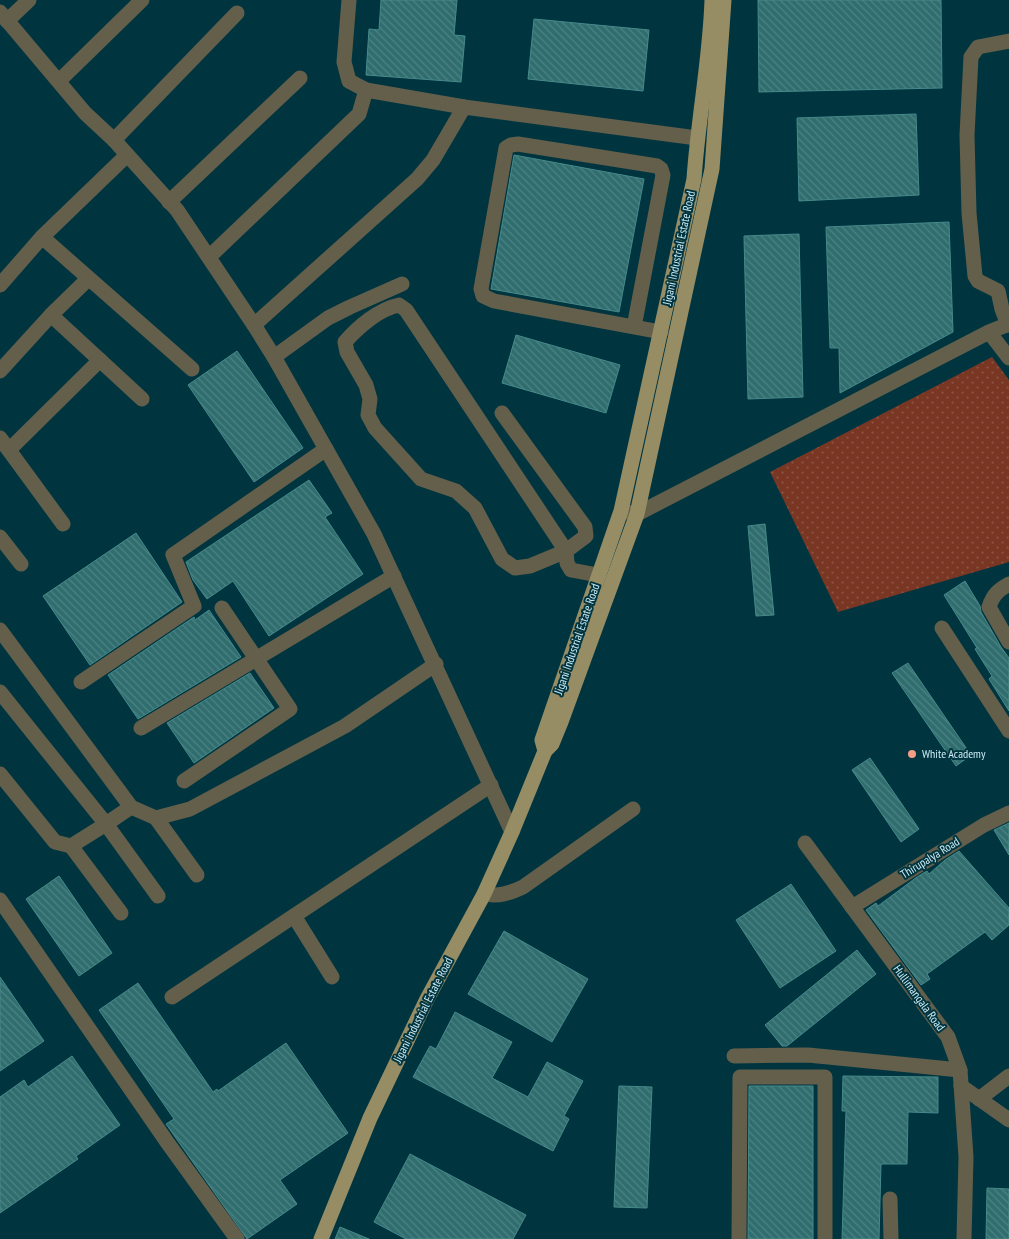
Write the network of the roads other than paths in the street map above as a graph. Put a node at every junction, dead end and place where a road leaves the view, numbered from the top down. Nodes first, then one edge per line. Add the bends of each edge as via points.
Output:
1 (29, 0) edge
2 (142, 0) edge
3 (349, 0) edge
4 (712, 0) edge
5 (724, 0) edge
6 (237, 13) dead end
7 (4, 16) edge
8 (1009, 41) edge
9 (300, 78) dead end
10 (59, 81) junction
11 (366, 90) junction
12 (464, 107) junction
13 (697, 138) junction
14 (114, 140) junction
15 (127, 155) junction
16 (169, 202) junction
17 (42, 237) junction
18 (209, 257) junction
19 (88, 279) junction
20 (402, 284) dead end
21 (0, 285) edge
22 (1004, 300) edge
23 (51, 315) junction
24 (1008, 324) edge
25 (254, 325) junction
26 (634, 326) junction
27 (661, 332) junction
28 (989, 332) junction
29 (274, 357) junction
30 (1009, 358) edge
31 (100, 360) junction
32 (192, 369) dead end
33 (0, 370) edge
34 (142, 399) dead end
35 (502, 413) dead end
36 (4, 444) edge
37 (326, 449) junction
38 (622, 511) junction
39 (637, 514) junction
40 (63, 524) dead end
41 (0, 537) edge
42 (566, 550) junction
43 (21, 564) dead end
44 (598, 575) junction
45 (394, 576) junction
46 (1009, 584) edge
47 (222, 608) dead end
48 (942, 628) dead end
49 (0, 630) edge
50 (1009, 642) edge
51 (255, 660) junction
52 (436, 664) junction
53 (81, 682) dead end
54 (0, 692) edge
55 (141, 728) dead end
56 (1009, 731) edge
57 (545, 751) junction
58 (0, 774) edge
59 (184, 781) dead end
60 (491, 785) junction
61 (131, 807) junction
62 (633, 808) dead end
63 (1009, 813) edge
64 (156, 818) junction
65 (106, 824) junction
66 (512, 832) junction
67 (805, 843) dead end
68 (71, 846) junction
69 (196, 875) dead end
70 (484, 894) junction
71 (158, 896) dead end
72 (0, 900) edge
73 (852, 907) junction
74 (121, 913) dead end
75 (294, 916) junction
76 (332, 977) dead end
77 (172, 997) dead end
78 (734, 1056) dead end
79 (1009, 1076) edge
80 (960, 1078) junction
81 (979, 1099) junction
82 (1009, 1120) edge
83 (890, 1199) dead end
84 (237, 1239) edge
85 (321, 1239) edge
86 (739, 1239) edge
87 (825, 1239) edge
88 (891, 1239) edge
89 (964, 1239) edge

1 - 7 street
2 - 10 street
3 - 11 street via 344,62 349,81
4 - 13 main road, Jigani Industrial Estate Road
5 - 39 main road, Jigani Industrial Estate Road via 712,169
6 - 14 street
7 - 10 street
8 - 22 street via 978,47 971,57 967,135 975,276 978,281 998,291
9 - 16 street
10 - 14 street via 85,113
11 - 12 street
11 - 18 street via 359,114
12 - 13 street
12 - 25 street via 433,160 417,179
13 - 27 main road, Jigani Industrial Estate Road via 694,179
14 - 15 street
15 - 16 street
15 - 17 street
16 - 18 street
17 - 19 street
17 - 21 street
18 - 25 street
19 - 23 street
19 - 32 street
20 - 29 street via 328,318
22 - 24 street
23 - 31 street
23 - 33 street
24 - 28 street
25 - 29 street
26 - 26 street via 494,301 483,296 481,289 506,148 518,144 661,169 663,175
26 - 27 street
27 - 38 main road, Jigani Industrial Estate Road
28 - 30 street
28 - 39 street
29 - 37 street
31 - 34 street
31 - 36 street
35 - 42 street via 585,527 586,536
36 - 40 street
37 - 45 street
37 - 53 street via 173,555 194,606
38 - 39 street
38 - 44 main road, Jigani Industrial Estate Road
39 - 57 main road, Jigani Industrial Estate Road via 561,722 552,744
41 - 43 street
42 - 42 street via 530,566 515,568 502,559 475,508 456,491 421,479 375,428 368,415 370,400 366,385 347,352 345,342 354,331 389,307 399,305 406,310
42 - 44 street via 571,570
44 - 57 main road, Jigani Industrial Estate Road via 542,740
45 - 51 street
45 - 52 street
46 - 50 street via 998,590 989,606
47 - 51 street
48 - 56 street
49 - 61 street
51 - 55 street
51 - 59 street via 290,710
52 - 60 street
52 - 64 street via 345,726 190,809
54 - 65 street
57 - 66 main road, Jigani Industrial Estate Road
58 - 68 street via 55,842
60 - 66 street
60 - 75 street
61 - 64 street
61 - 65 street
62 - 70 street via 523,887 508,894
63 - 73 street, Thirupalya Road via 984,825
64 - 69 street
65 - 68 street
65 - 71 street
66 - 70 main road, Jigani Industrial Estate Road
67 - 73 street, Hullimangala Road
68 - 74 street
70 - 85 main road, Jigani Industrial Estate Road via 427,999 374,1110
72 - 84 street
73 - 80 street, Hullimangala Road via 948,1037
75 - 76 street
75 - 77 street
78 - 80 street via 808,1055
79 - 81 street
80 - 81 street
80 - 89 street, Hullimangala Road via 966,1157
81 - 82 street
83 - 88 street
86 - 87 street via 740,1077 825,1077

